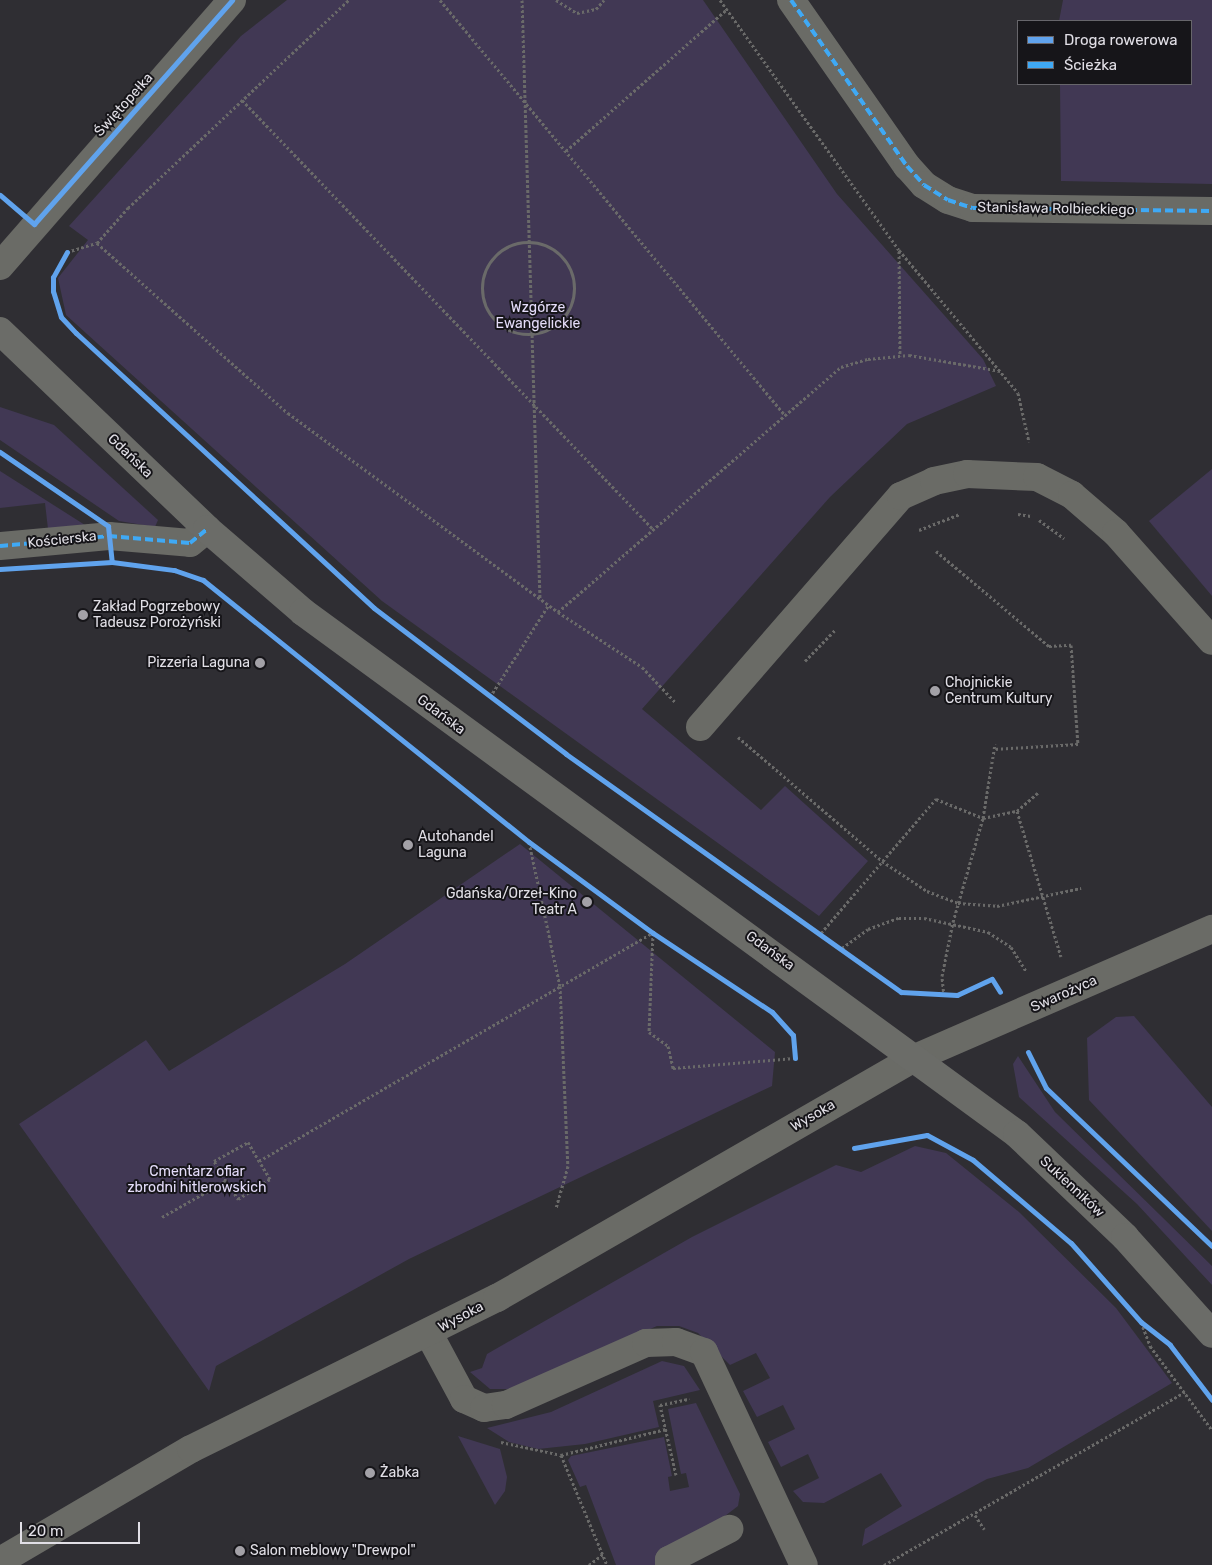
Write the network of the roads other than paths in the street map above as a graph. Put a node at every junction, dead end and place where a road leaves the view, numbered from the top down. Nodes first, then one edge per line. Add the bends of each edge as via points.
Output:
1 (232, 0) edge
2 (791, 0) edge
3 (1212, 211) edge
4 (0, 266) edge
5 (0, 331) edge
6 (207, 529) junction
7 (0, 546) edge
8 (1212, 642) edge
9 (700, 727) dead end
10 (1212, 929) edge
11 (915, 1058) junction
12 (429, 1334) junction
13 (1212, 1334) edge
14 (729, 1528) dead end
15 (0, 1561) edge
16 (669, 1565) edge
17 (804, 1565) edge

1 - 4 street, Świętopełka
2 - 3 street, Stanisława Rolbieckiego via 908,166 924,185 948,200 973,208
5 - 6 main road, Gdańska
6 - 7 street, Kościerska via 190,544 110,536
6 - 11 main road, Gdańska via 318,624
8 - 9 street via 1116,533 1072,494 1037,477 967,474 934,481 901,496
10 - 11 street, Swarożyca
11 - 12 street, Wysoka
11 - 13 main road, Sukienników via 1017,1134 1125,1237
12 - 15 street, Wysoka via 191,1448
12 - 17 street via 464,1399 484,1408 506,1405 646,1343 676,1342 704,1352
14 - 16 street via 669,1560

